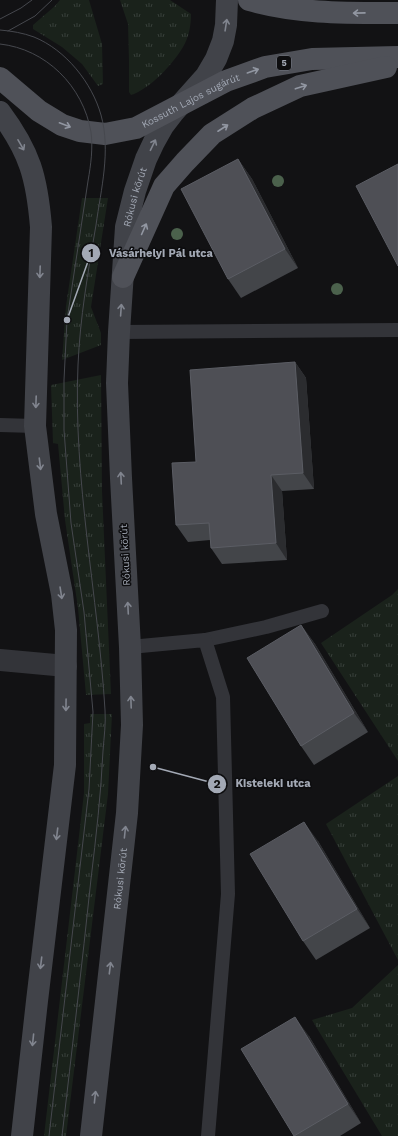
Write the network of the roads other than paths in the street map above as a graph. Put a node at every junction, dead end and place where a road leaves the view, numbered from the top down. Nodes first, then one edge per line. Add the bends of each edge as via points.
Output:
1 (227, 0) edge
2 (249, 0) edge
3 (398, 13) edge
4 (398, 57) edge
5 (398, 64) edge
6 (0, 78) edge
7 (179, 105) junction
8 (0, 112) edge
9 (123, 277) junction
10 (398, 330) edge
11 (119, 332) junction
12 (0, 425) edge
13 (35, 426) junction
14 (322, 611) dead end
15 (205, 640) junction
16 (130, 647) junction
17 (0, 660) edge
18 (66, 666) junction
19 (22, 1136) edge
20 (91, 1136) edge
21 (208, 1136) edge

7 -> 1 main road, Rókusi körút via 206,76 216,59 226,25
3 -> 2 main road via 301,11
7 -> 4 main road, Kossuth Lajos sugárút / 5 via 226,81 265,67 312,59
9 -> 5 main road via 164,186 212,134 253,108 300,86
6 -> 7 main road, Kossuth Lajos sugárút / 5 via 39,111 62,125 91,132 105,134 136,128
9 -> 7 main road, Rókusi körút via 126,227 144,165 163,126
8 -> 13 main road via 26,152 39,200 41,227
11 -> 9 main road, Rókusi körút
10 - 11 lane
16 -> 11 main road, Rókusi körút via 120,462
12 - 13 lane
13 -> 18 main road via 46,514 62,594
14 - 15 lane via 266,627
15 - 16 lane
15 - 21 lane via 223,697 228,894
20 -> 16 main road, Rókusi körút via 127,813 132,725
17 - 18 street
18 -> 19 main road via 65,765

